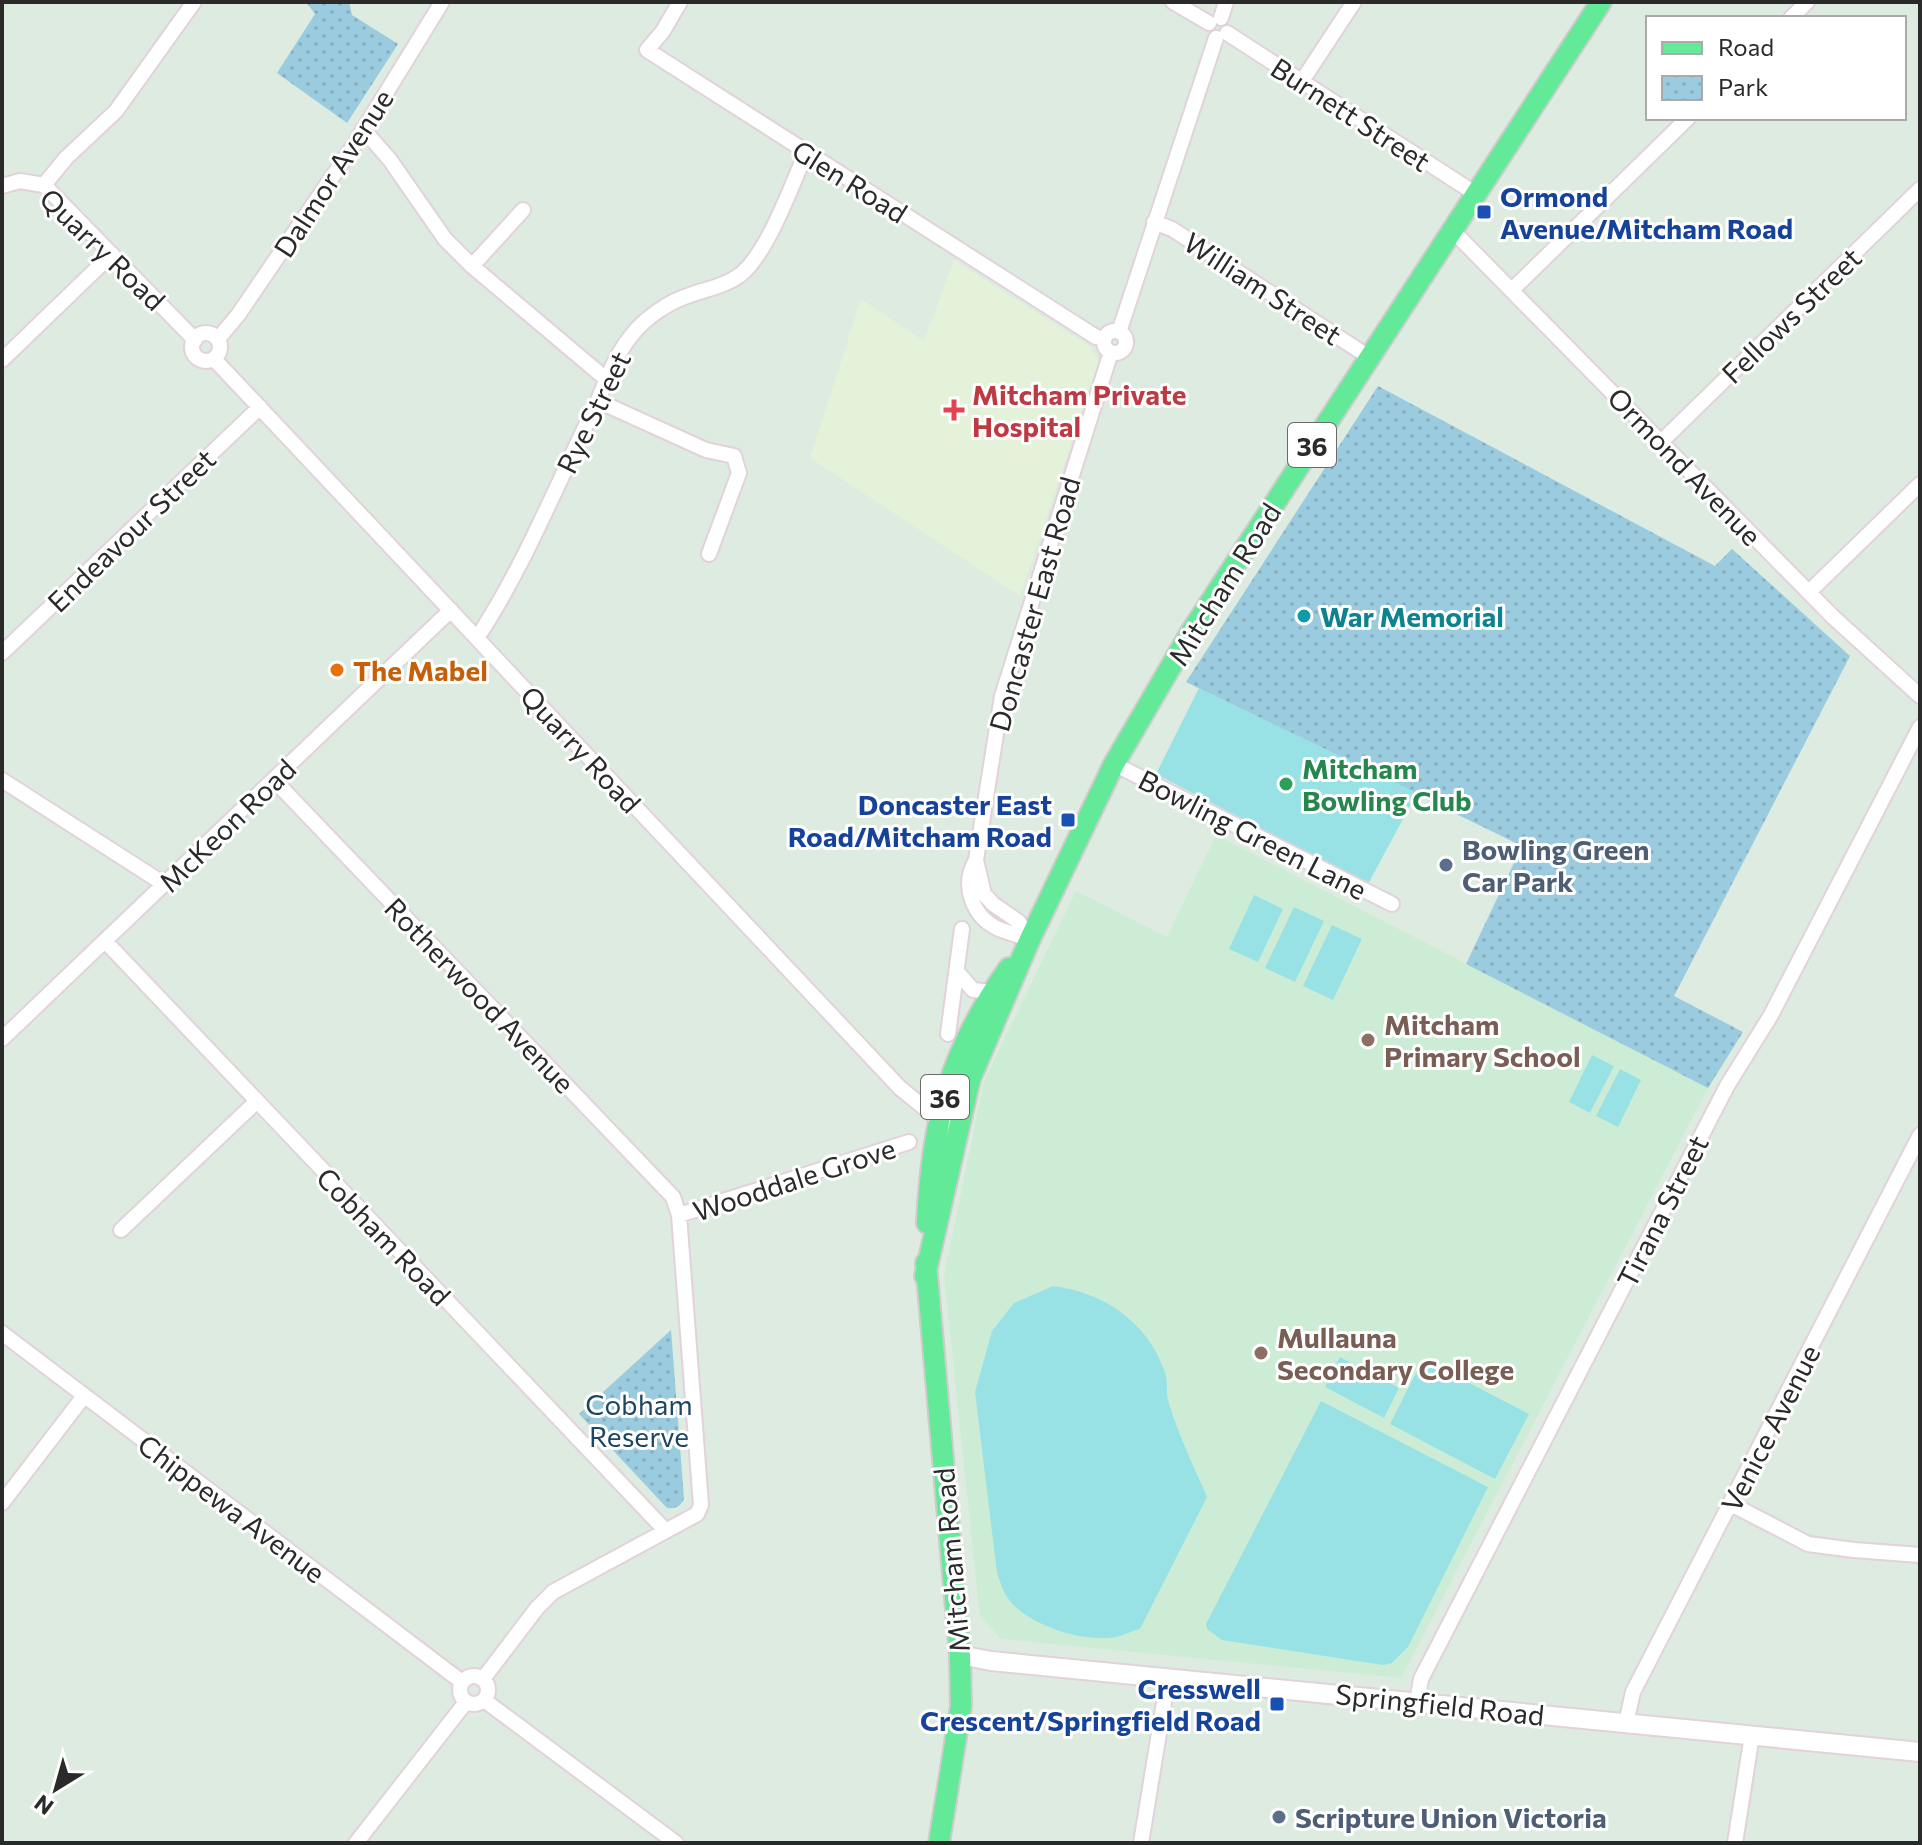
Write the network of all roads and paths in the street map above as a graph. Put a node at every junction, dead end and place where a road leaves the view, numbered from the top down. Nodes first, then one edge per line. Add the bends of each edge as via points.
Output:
1 (194, 2) edge
2 (442, 2) edge
3 (680, 2) edge
4 (1173, 2) edge
5 (1226, 2) edge
6 (1354, 2) edge
7 (1601, 2) edge
8 (1218, 28) junction
9 (1302, 81) junction
10 (1686, 120) edge
11 (363, 129) junction
12 (806, 153) junction
13 (44, 185) junction
14 (2, 186) edge
15 (1920, 189) edge
16 (1476, 194) junction
17 (523, 210) dead end
18 (1154, 222) junction
19 (1453, 231) junction
20 (112, 254) junction
21 (472, 266) junction
22 (1513, 289) junction
23 (218, 339) junction
24 (195, 340) junction
25 (1108, 346) junction
26 (1369, 357) junction
27 (214, 359) junction
28 (2, 360) edge
29 (606, 379) junction
30 (598, 401) junction
31 (260, 407) junction
32 (1662, 441) junction
33 (1920, 484) edge
34 (709, 554) dead end
35 (1809, 592) junction
36 (451, 610) junction
37 (477, 638) junction
38 (2, 653) edge
39 (1920, 696) edge
40 (1920, 727) edge
41 (1114, 764) junction
42 (2, 780) edge
43 (274, 780) junction
44 (164, 884) junction
45 (1392, 904) dead end
46 (962, 929) dead end
47 (1030, 939) junction
48 (105, 941) junction
49 (958, 973) junction
50 (992, 992) junction
51 (948, 1034) dead end
52 (2, 1039) edge
53 (256, 1102) junction
54 (938, 1119) junction
55 (959, 1125) junction
56 (1920, 1135) edge
57 (909, 1142) dead end
58 (679, 1215) junction
59 (121, 1230) dead end
60 (925, 1276) junction
61 (2, 1333) edge
62 (84, 1396) junction
63 (2, 1503) edge
64 (1731, 1504) junction
65 (665, 1530) junction
66 (1920, 1555) edge
67 (960, 1655) junction
68 (1168, 1678) junction
69 (483, 1679) junction
70 (462, 1682) junction
71 (484, 1700) junction
72 (466, 1702) junction
73 (1417, 1702) junction
74 (1626, 1723) junction
75 (1752, 1735) junction
76 (1920, 1752) edge
77 (356, 1843) edge
78 (676, 1843) edge
79 (939, 1843) edge
80 (1141, 1843) edge
81 (1735, 1843) edge

1 - 13 street via 116,111
2 - 11 street, Dalmor Avenue
3 - 12 street, Glen Road via 647,50
4 - 8 street, Burnett Street
5 - 8 street
6 - 9 street
7 - 16 main road, Mitcham Road / 36
8 - 9 street, Burnett Street
8 - 18 street
9 - 16 street, Burnett Street
10 - 22 street
11 - 21 street via 445,239
11 - 23 street, Dalmor Avenue
12 - 25 street, Glen Road
12 - 29 street, Rye Street via 751,264 718,287 655,313 632,335
13 - 14 street, Quarry Road via 20,181
13 - 20 street, Quarry Road
15 - 32 street, Fellows Street
16 - 19 main road, Mitcham Road / 36
17 - 21 street
18 - 25 street via 1119,332 1108,333
18 - 26 street, William Street
19 - 22 street, Ormond Avenue
19 - 26 main road, Mitcham Road / 36
20 - 24 street, Quarry Road
20 - 28 street
21 - 29 street
22 - 32 street, Ormond Avenue
23 - 24 street via 206,334
23 - 27 street via 220,352
24 - 27 street, Quarry Road via 196,357
25 - 47 street, Doncaster East Road via 1002,696 976,860 970,870 968,894 977,909 996,928
26 - 41 main road, Mitcham Road / 36 via 1191,632
27 - 31 street, Quarry Road
29 - 30 street, Rye Street
30 - 34 street via 706,450 734,456 739,473
30 - 37 street, Rye Street via 501,601
31 - 36 street, Quarry Road
31 - 38 street, Endeavour Street
32 - 35 street, Ormond Avenue
33 - 35 street
35 - 39 street, Ormond Avenue
36 - 37 street, Quarry Road
36 - 43 street, McKeon Road
37 - 54 street, Quarry Road via 900,1088
40 - 73 street, Tirana Street via 1552,1423 1421,1679
41 - 45 street, Bowling Green Lane
41 - 47 main road, Mitcham Road / 36
42 - 44 street
43 - 44 street, McKeon Road
43 - 58 street, Rotherwood Avenue via 673,1197
44 - 48 street, McKeon Road
46 - 49 street
47 - 50 main road, Mitcham Road / 36
47 - 55 main road, Mitcham Road / 36 via 970,1079
48 - 52 street, McKeon Road
48 - 53 street, Cobham Road
49 - 50 street via 973,990
49 - 51 street
50 - 54 main road, Mitcham Road / 36 via 958,1054
53 - 59 street
53 - 65 street, Cobham Road
54 - 55 street, Quarry Road
54 - 60 main road, Mitcham Road / 36
55 - 60 main road, Mitcham Road / 36
56 - 64 street, Venice Avenue
57 - 58 street, Wooddale Grove
58 - 65 street, Wooddale Grove via 701,1505 697,1514
60 - 67 main road, Mitcham Road / 36
61 - 62 street, Chippewa Avenue
62 - 63 street
62 - 70 street, Chippewa Avenue
64 - 66 street via 1808,1544
64 - 74 street, Venice Avenue via 1633,1692
65 - 69 street, Wooddale Grove via 553,1592
67 - 68 main road, Springfield Road
67 - 79 main road, Mitcham Road / 36 via 961,1706
68 - 73 main road, Springfield Road
68 - 80 street
69 - 70 street via 474,1676
69 - 71 street via 488,1687
70 - 72 street
71 - 72 street
71 - 78 street
72 - 77 street
73 - 74 main road, Springfield Road
74 - 75 main road, Springfield Road
75 - 76 main road, Springfield Road
75 - 81 street

